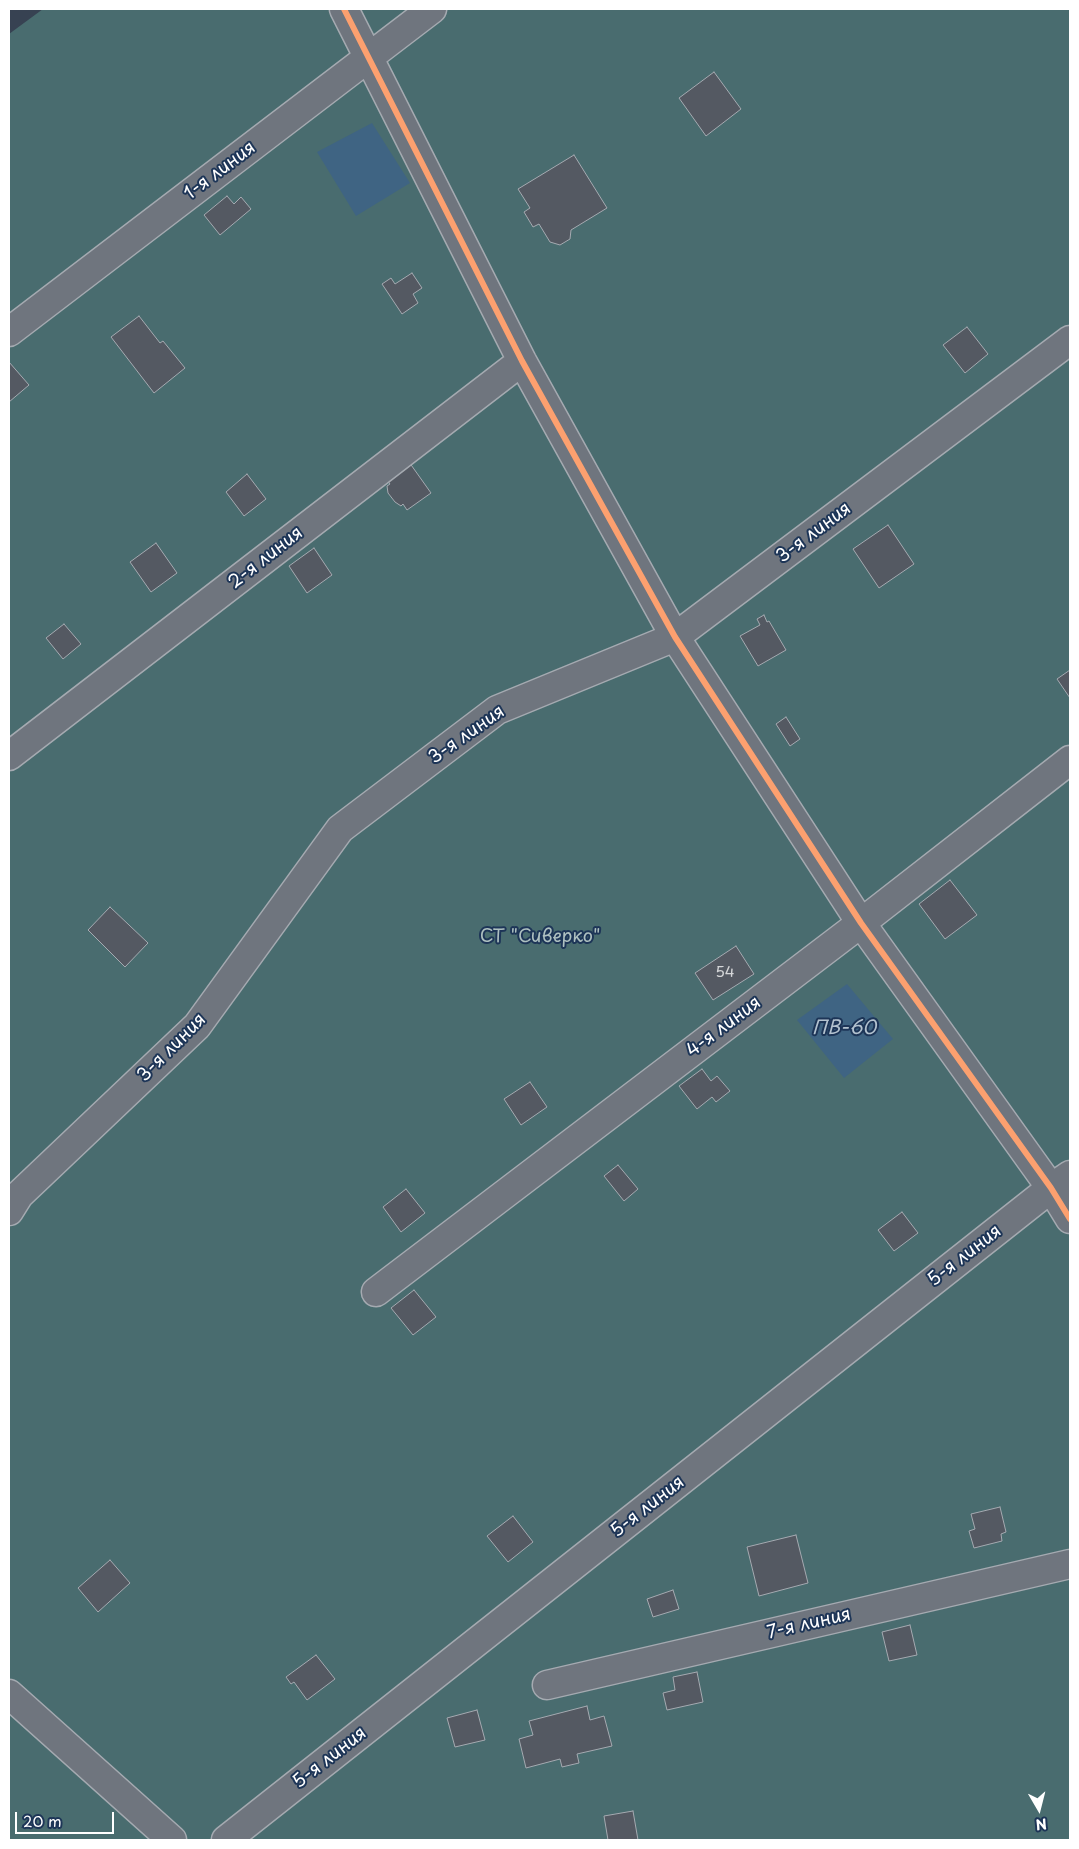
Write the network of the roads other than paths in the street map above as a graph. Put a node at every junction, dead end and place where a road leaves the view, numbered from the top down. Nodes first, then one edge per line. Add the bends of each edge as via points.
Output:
1 (344, 9) edge
2 (432, 9) edge
3 (368, 58) junction
4 (9, 332) edge
5 (1070, 340) edge
6 (522, 361) junction
7 (675, 637) junction
8 (9, 756) edge
9 (1070, 760) edge
10 (861, 923) junction
11 (1060, 1181) edge
12 (9, 1211) edge
13 (1070, 1219) edge
14 (376, 1292) dead end
15 (1070, 1564) edge
16 (547, 1685) dead end
17 (9, 1694) edge
18 (172, 1840) edge
19 (226, 1840) edge

1 - 3 street
2 - 3 street, 1-я линия
3 - 4 street, 1-я линия
3 - 6 street
5 - 7 street, 3-я линия
6 - 7 street
6 - 8 street, 2-я линия
7 - 10 street
7 - 12 street, 3-я линия via 497,710 340,829 197,1026 19,1195
9 - 10 street, 4-я линия
10 - 11 street
10 - 14 street, 4-я линия
11 - 13 street
11 - 19 street, 5-я линия
15 - 16 street, 7-я линия
17 - 18 street

